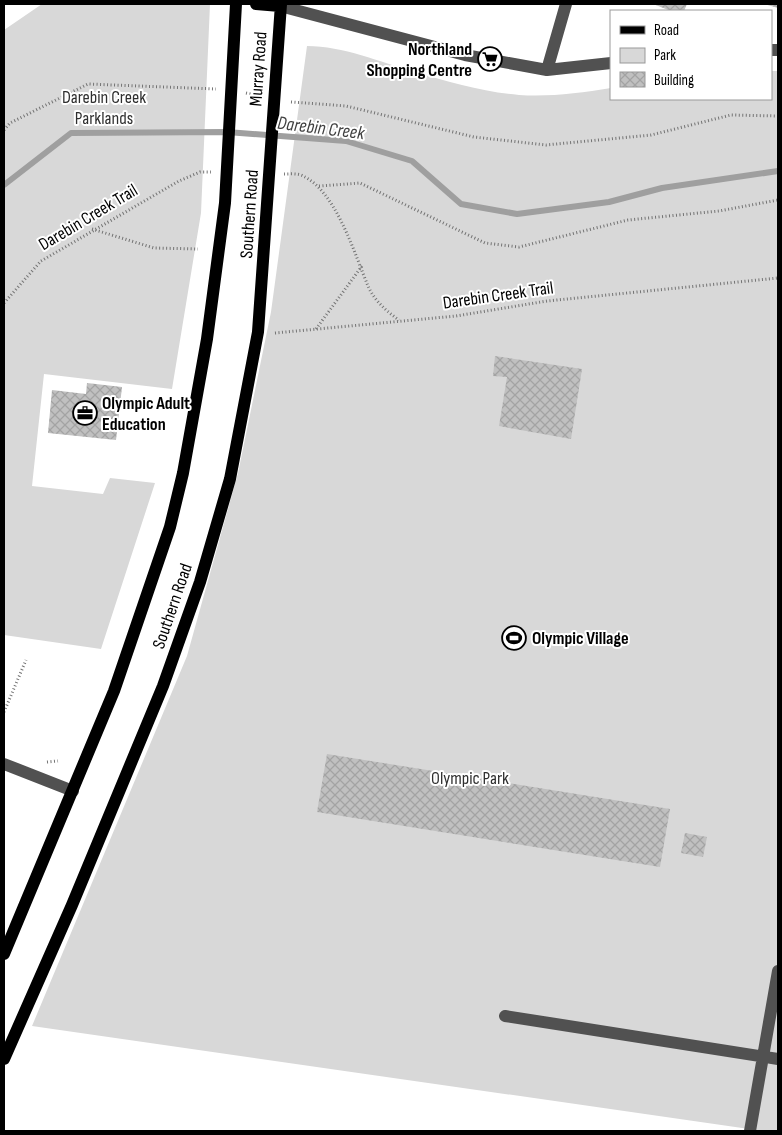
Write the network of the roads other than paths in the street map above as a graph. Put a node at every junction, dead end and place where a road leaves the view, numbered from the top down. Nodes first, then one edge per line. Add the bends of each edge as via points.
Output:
1 (236, 4) edge
2 (256, 4) edge
3 (566, 4) edge
4 (281, 5) edge
5 (610, 63) edge
6 (547, 70) junction
7 (229, 132) joint
8 (272, 136) joint
9 (4, 764) edge
10 (72, 791) junction
11 (4, 954) edge
12 (778, 971) edge
13 (505, 1016) dead end
14 (762, 1057) junction
15 (4, 1059) edge
16 (778, 1059) edge
17 (750, 1131) edge

1 - 7 main road, Murray Road
2 - 4 main road
3 - 6 street
4 - 6 street via 465,55
4 - 8 main road, Murray Road
5 - 6 street
7 - 10 main road, Southern Road via 225,203 207,339 184,473 170,526 114,691
8 - 15 main road, Southern Road via 258,332 230,479 200,582 163,686
9 - 10 street
10 - 11 main road, Southern Road
12 - 14 street
13 - 14 street
14 - 16 street
14 - 17 street

